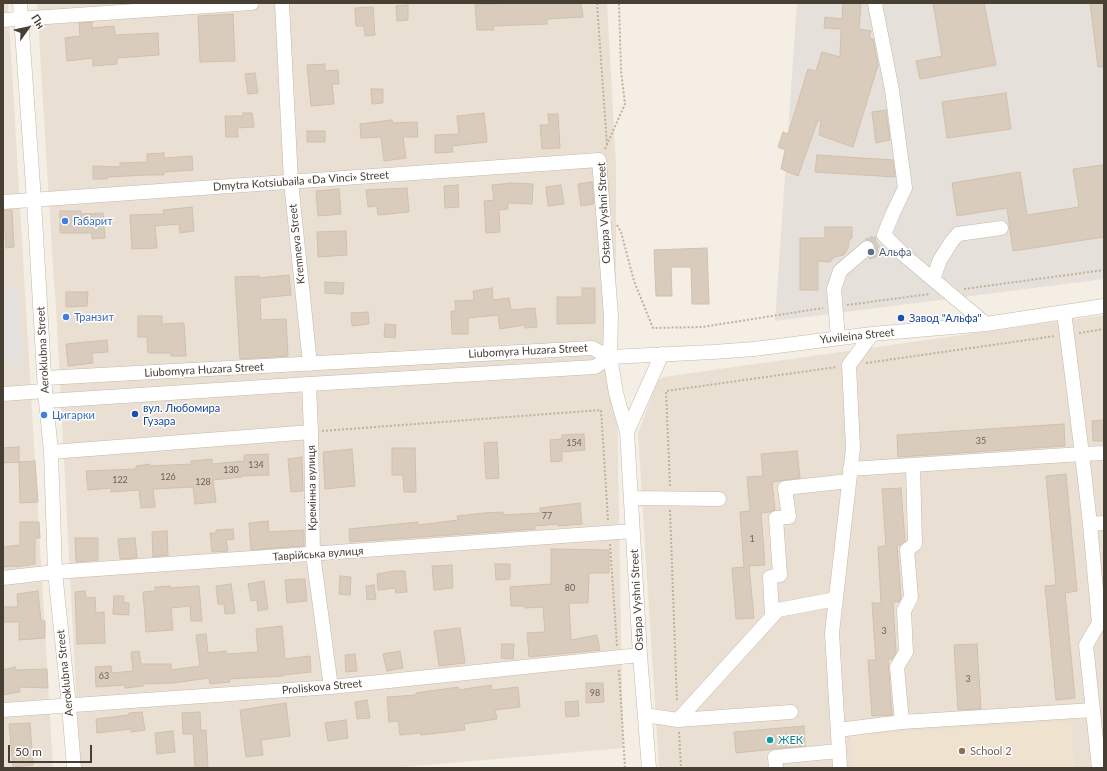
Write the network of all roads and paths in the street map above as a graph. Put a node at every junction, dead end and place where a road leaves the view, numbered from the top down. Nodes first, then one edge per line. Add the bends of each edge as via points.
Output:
1 (20, 3) edge
2 (252, 3) edge
3 (282, 3) edge
4 (597, 3) edge
5 (619, 3) edge
6 (876, 3) edge
7 (21, 18) junction
8 (3, 20) edge
9 (607, 146) junction
10 (598, 160) junction
11 (291, 182) junction
12 (34, 200) junction
13 (3, 202) edge
14 (615, 220) dead end
15 (1001, 228) dead end
16 (876, 241) junction
17 (1104, 270) edge
18 (933, 279) junction
19 (947, 291) junction
20 (836, 306) junction
21 (1104, 306) edge
22 (1064, 312) junction
23 (986, 324) junction
24 (1104, 329) edge
25 (872, 334) junction
26 (1067, 334) junction
27 (838, 338) junction
28 (662, 354) junction
29 (610, 357) junction
30 (310, 364) junction
31 (849, 365) junction
32 (309, 384) junction
33 (45, 390) junction
34 (3, 394) edge
35 (311, 432) junction
36 (627, 432) junction
37 (51, 452) junction
38 (1104, 453) edge
39 (1082, 454) junction
40 (913, 465) junction
41 (850, 475) junction
42 (632, 498) junction
43 (670, 499) junction
44 (719, 499) dead end
45 (1097, 523) edge
46 (633, 532) junction
47 (609, 533) junction
48 (313, 554) junction
49 (55, 572) junction
50 (3, 578) edge
51 (836, 599) junction
52 (772, 616) junction
53 (640, 656) junction
54 (618, 658) junction
55 (331, 687) junction
56 (69, 706) junction
57 (3, 710) edge
58 (1093, 710) junction
59 (791, 712) dead end
60 (645, 715) junction
61 (678, 720) junction
62 (902, 722) junction
63 (838, 730) junction
64 (839, 751) junction
65 (74, 768) edge
66 (625, 768) edge
67 (649, 768) edge
68 (681, 768) edge
69 (776, 768) edge
70 (840, 768) edge
71 (1099, 768) edge

1 - 7 street, Aeroklubna Street
2 - 7 street
3 - 11 street, Kremneva Street
4 - 9 path
5 - 9 path, Ostapa Vyshni Street via 621,71 625,104
6 - 16 street via 892,90 905,188
7 - 8 street
7 - 12 street, Aeroklubna Street
9 - 10 path, Ostapa Vyshni Street
10 - 11 street, Dmytra Kotsiubaila «Da Vinci» Street
10 - 29 street, Ostapa Vyshni Street via 611,316
11 - 12 street, Dmytra Kotsiubaila «Da Vinci» Street
11 - 30 street, Kremneva Street
12 - 13 street, Dmytra Kotsiubaila «Da Vinci» Street
12 - 33 street, Aeroklubna Street
14 - 20 path via 621,232 634,281 653,328 702,327
15 - 18 street via 958,234 940,260
16 - 18 street via 904,255
16 - 20 street via 840,271 834,289
17 - 19 path
18 - 19 street
19 - 20 path
19 - 23 street
20 - 27 street
21 - 22 street, Yuvileina Street
22 - 23 street, Yuvileina Street
22 - 26 street
23 - 25 street, Yuvileina Street
24 - 26 path
25 - 27 street, Yuvileina Street
25 - 31 street
26 - 31 path
26 - 39 street
27 - 28 street, Yuvileina Street via 754,349
28 - 29 street, Yuvileina Street
28 - 36 street
29 - 30 street, Liubomyra Huzara Street via 592,348
29 - 32 street, Liubomyra Huzara Street via 594,367
29 - 36 street, Ostapa Vyshni Street via 616,393
30 - 33 street, Liubomyra Huzara Street
31 - 41 street via 853,448
31 - 43 path via 666,391
32 - 33 street, Liubomyra Huzara Street
32 - 35 street, Кремінна вулиця
33 - 34 street, Liubomyra Huzara Street
33 - 37 street, Aeroklubna Street
35 - 37 street
35 - 47 path via 601,410
35 - 48 street, Кремінна вулиця
36 - 42 street, Ostapa Vyshni Street
37 - 49 street, Aeroklubna Street
38 - 39 street
39 - 40 street
39 - 45 street
40 - 41 street
40 - 62 street via 915,544 907,550 911,597 904,611 906,652 897,667
41 - 51 street
41 - 52 street via 785,488 789,517 776,518 780,575 770,577
42 - 43 street
42 - 46 street, Ostapa Vyshni Street
43 - 44 street
43 - 61 path
45 - 58 street via 1099,623 1086,645
46 - 47 street, Таврійська вулиця
46 - 53 street, Ostapa Vyshni Street
47 - 48 street, Таврійська вулиця
47 - 54 path
48 - 49 street, Таврійська вулиця
48 - 55 street, Кремінна вулиця
49 - 50 street, Таврійська вулиця
49 - 56 street, Aeroklubna Street
51 - 52 street via 778,610
51 - 63 street via 832,633
52 - 61 street
53 - 54 street, Proliskova Street
53 - 60 street, Ostapa Vyshni Street
54 - 55 street, Proliskova Street
54 - 66 path
55 - 56 street, Proliskova Street
56 - 57 street, Proliskova Street
56 - 65 street, Aeroklubna Street
58 - 62 street
58 - 71 street
59 - 61 street
60 - 61 street
60 - 67 street, Ostapa Vyshni Street
61 - 68 path
62 - 63 street
63 - 64 street
64 - 69 street via 775,757
64 - 70 street

